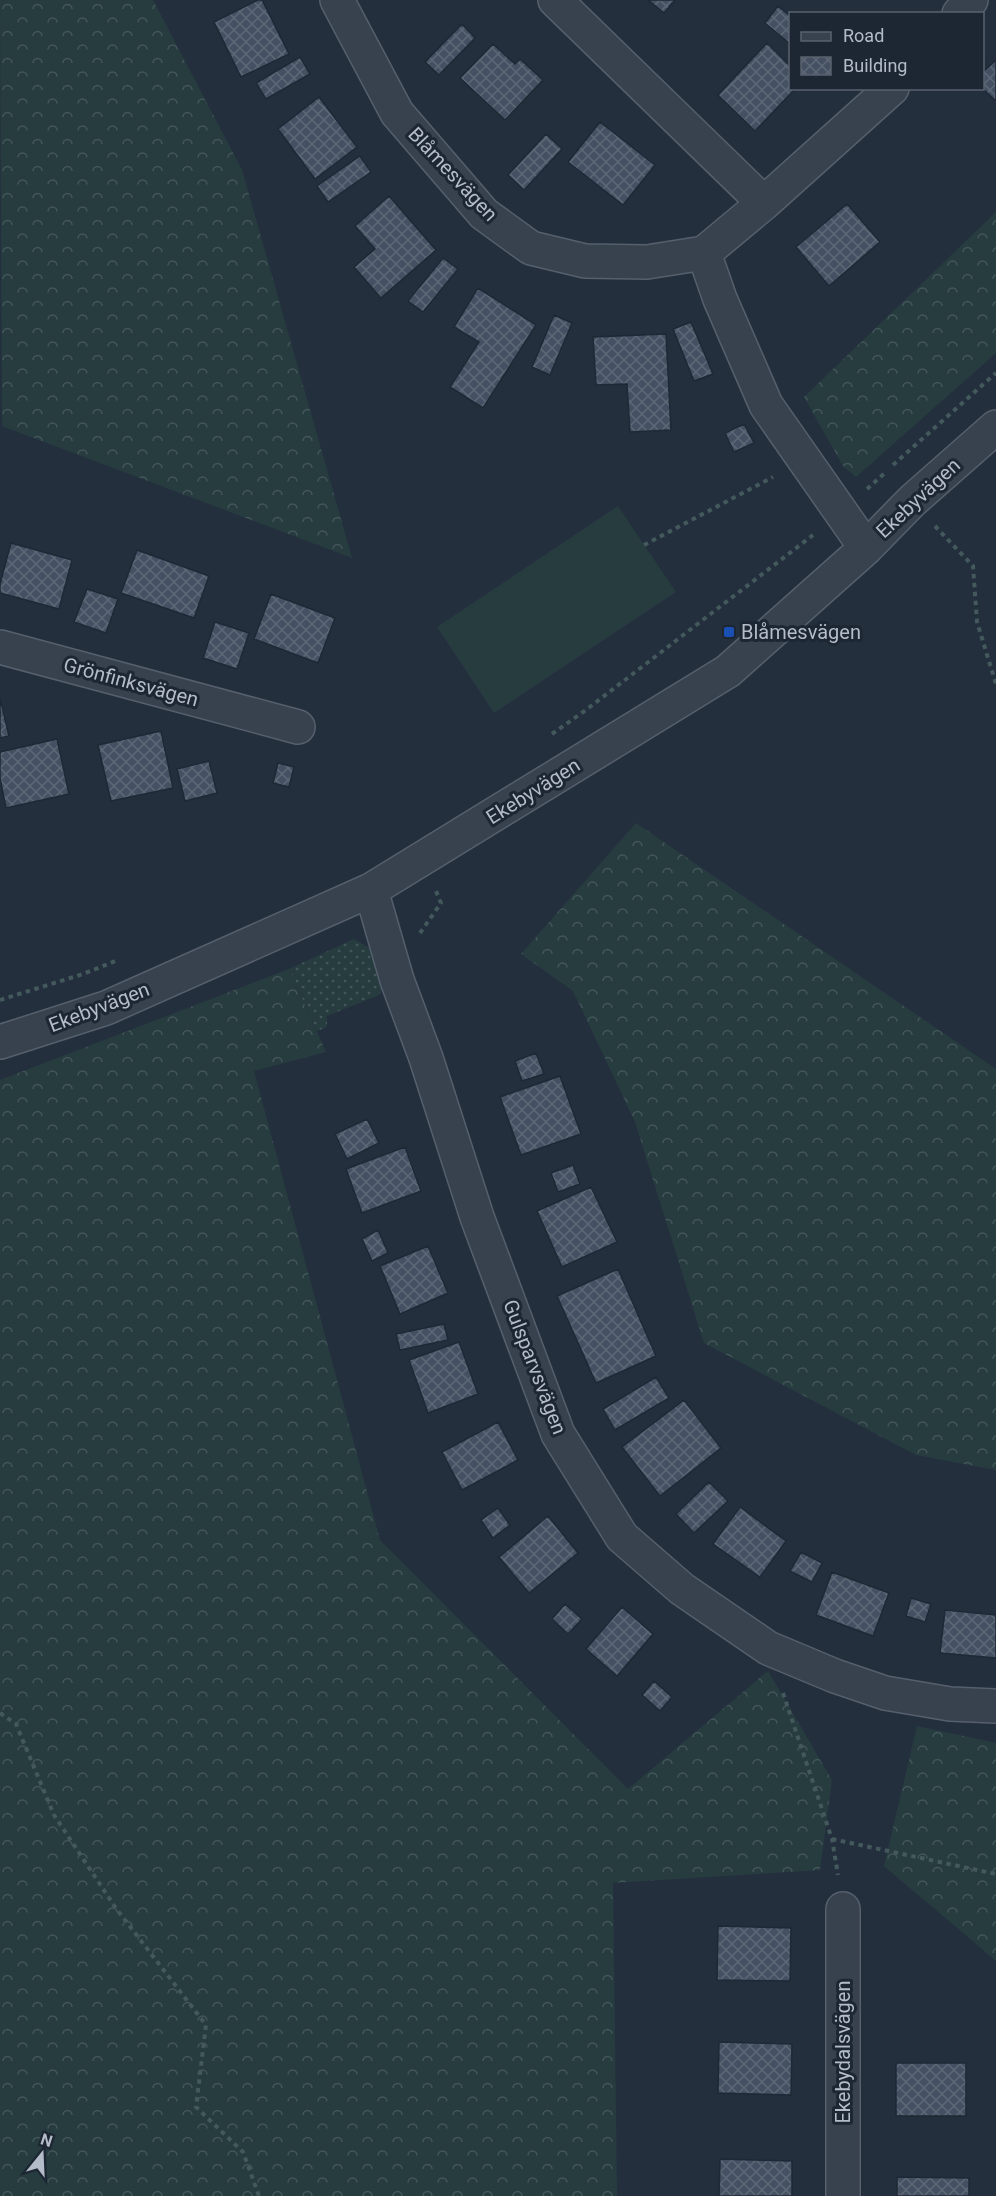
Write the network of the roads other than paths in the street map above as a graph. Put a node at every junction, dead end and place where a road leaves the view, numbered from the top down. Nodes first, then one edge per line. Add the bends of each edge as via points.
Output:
1 (337, 0) edge
2 (555, 0) edge
3 (971, 0) edge
4 (961, 12) edge
5 (890, 90) edge
6 (764, 203) junction
7 (704, 254) junction
8 (996, 427) edge
9 (866, 548) junction
10 (0, 647) edge
11 (298, 727) dead end
12 (371, 890) junction
13 (0, 1042) edge
14 (996, 1706) edge
15 (843, 1909) road end
16 (843, 2196) edge

1 - 7 street, Blåmesvägen via 397,112 484,214 531,248 585,261 647,261
2 - 6 street
3 - 4 street
5 - 6 street
6 - 7 street
7 - 9 street via 766,405
8 - 9 street, Ekebyvägen via 912,501
9 - 12 street, Ekebyvägen via 728,671
10 - 11 street, Grönfinksvägen via 257,728
12 - 13 street, Ekebyvägen via 106,1008
12 - 14 street, Gulsparvsvägen via 477,1216 558,1434 622,1536 682,1589 768,1648 885,1693 950,1704
15 - 16 street, Ekebydalsvägen

